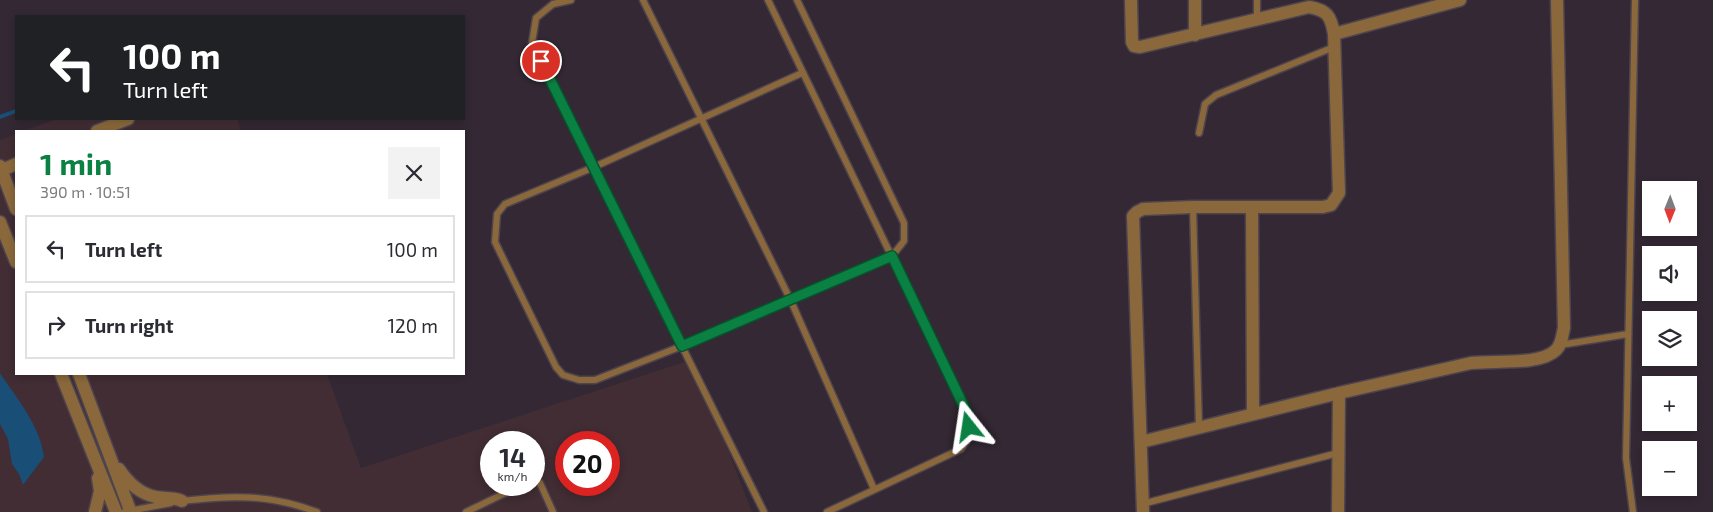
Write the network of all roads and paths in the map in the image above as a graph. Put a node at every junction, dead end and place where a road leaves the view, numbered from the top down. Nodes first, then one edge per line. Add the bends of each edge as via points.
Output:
1 (571, 0) edge
2 (643, 0) edge
3 (768, 0) edge
4 (797, 0) edge
5 (1131, 0) edge
6 (1195, 0) edge
7 (1257, 0) edge
8 (1460, 0) edge
9 (1557, 0) edge
10 (1635, 0) edge
11 (1309, 4) edge
12 (1257, 20) junction
13 (1195, 35) junction
14 (1334, 40) junction
15 (802, 73) junction
16 (701, 118) junction
17 (125, 120) edge
18 (100, 130) edge
19 (1199, 133) dead end
20 (15, 164) edge
21 (594, 167) junction
22 (1, 169) edge
23 (15, 206) edge
24 (1193, 207) junction
25 (1252, 207) junction
26 (1, 226) edge
27 (892, 256) junction
28 (15, 260) edge
29 (791, 301) junction
30 (1628, 334) junction
31 (1559, 345) junction
32 (682, 346) junction
33 (61, 375) edge
34 (79, 375) edge
35 (1339, 393) junction
36 (1253, 413) junction
37 (1198, 428) junction
38 (1141, 442) junction
39 (1338, 453) junction
40 (110, 457) junction
41 (96, 461) junction
42 (874, 490) junction
43 (545, 494) edge
44 (499, 496) edge
45 (182, 501) junction
46 (1143, 508) edge
47 (153, 509) edge
48 (127, 511) edge
49 (95, 512) edge
50 (116, 512) edge
51 (317, 512) edge
52 (466, 512) edge
53 (553, 512) edge
54 (764, 512) edge
55 (827, 512) edge
56 (1338, 512) edge
57 (1633, 512) edge

1 - 21 lane via 553,4 536,18 532,43
2 - 16 lane
3 - 15 lane
4 - 27 lane via 904,223 904,240
5 - 13 street via 1134,46
6 - 13 street
7 - 12 lane
8 - 14 street
9 - 31 street via 1564,328
10 - 30 lane
11 - 12 street
11 - 14 street via 1331,18
12 - 13 street
14 - 19 lane via 1216,95 1205,104
14 - 25 street via 1339,193 1336,200 1323,207
15 - 16 lane
15 - 27 lane
16 - 21 lane
16 - 29 lane
17 - 18 street
20 - 22 street
21 - 32 lane
21 - 32 lane via 505,204 497,214 494,229 495,242 556,367 563,374 579,380 595,380
22 - 23 street
24 - 25 street
24 - 37 lane
24 - 38 street via 1143,209 1133,216
25 - 36 street
26 - 28 street
27 - 29 lane
27 - 42 lane via 969,417 969,437 961,449
29 - 32 lane
29 - 42 lane
30 - 31 lane
30 - 57 lane via 1626,458
31 - 35 street via 1547,356 1536,360 1471,363
32 - 54 lane
33 - 41 street
34 - 40 street
35 - 36 street
35 - 39 street
36 - 37 street
37 - 38 street
38 - 46 street
39 - 46 lane
39 - 56 street
40 - 45 street via 140,490 156,497 174,497
40 - 48 street
41 - 49 street via 94,466 100,485
41 - 50 street
42 - 55 lane
43 - 53 lane
44 - 52 lane
45 - 47 lane
45 - 51 lane via 219,497 267,498
47 - 48 lane

